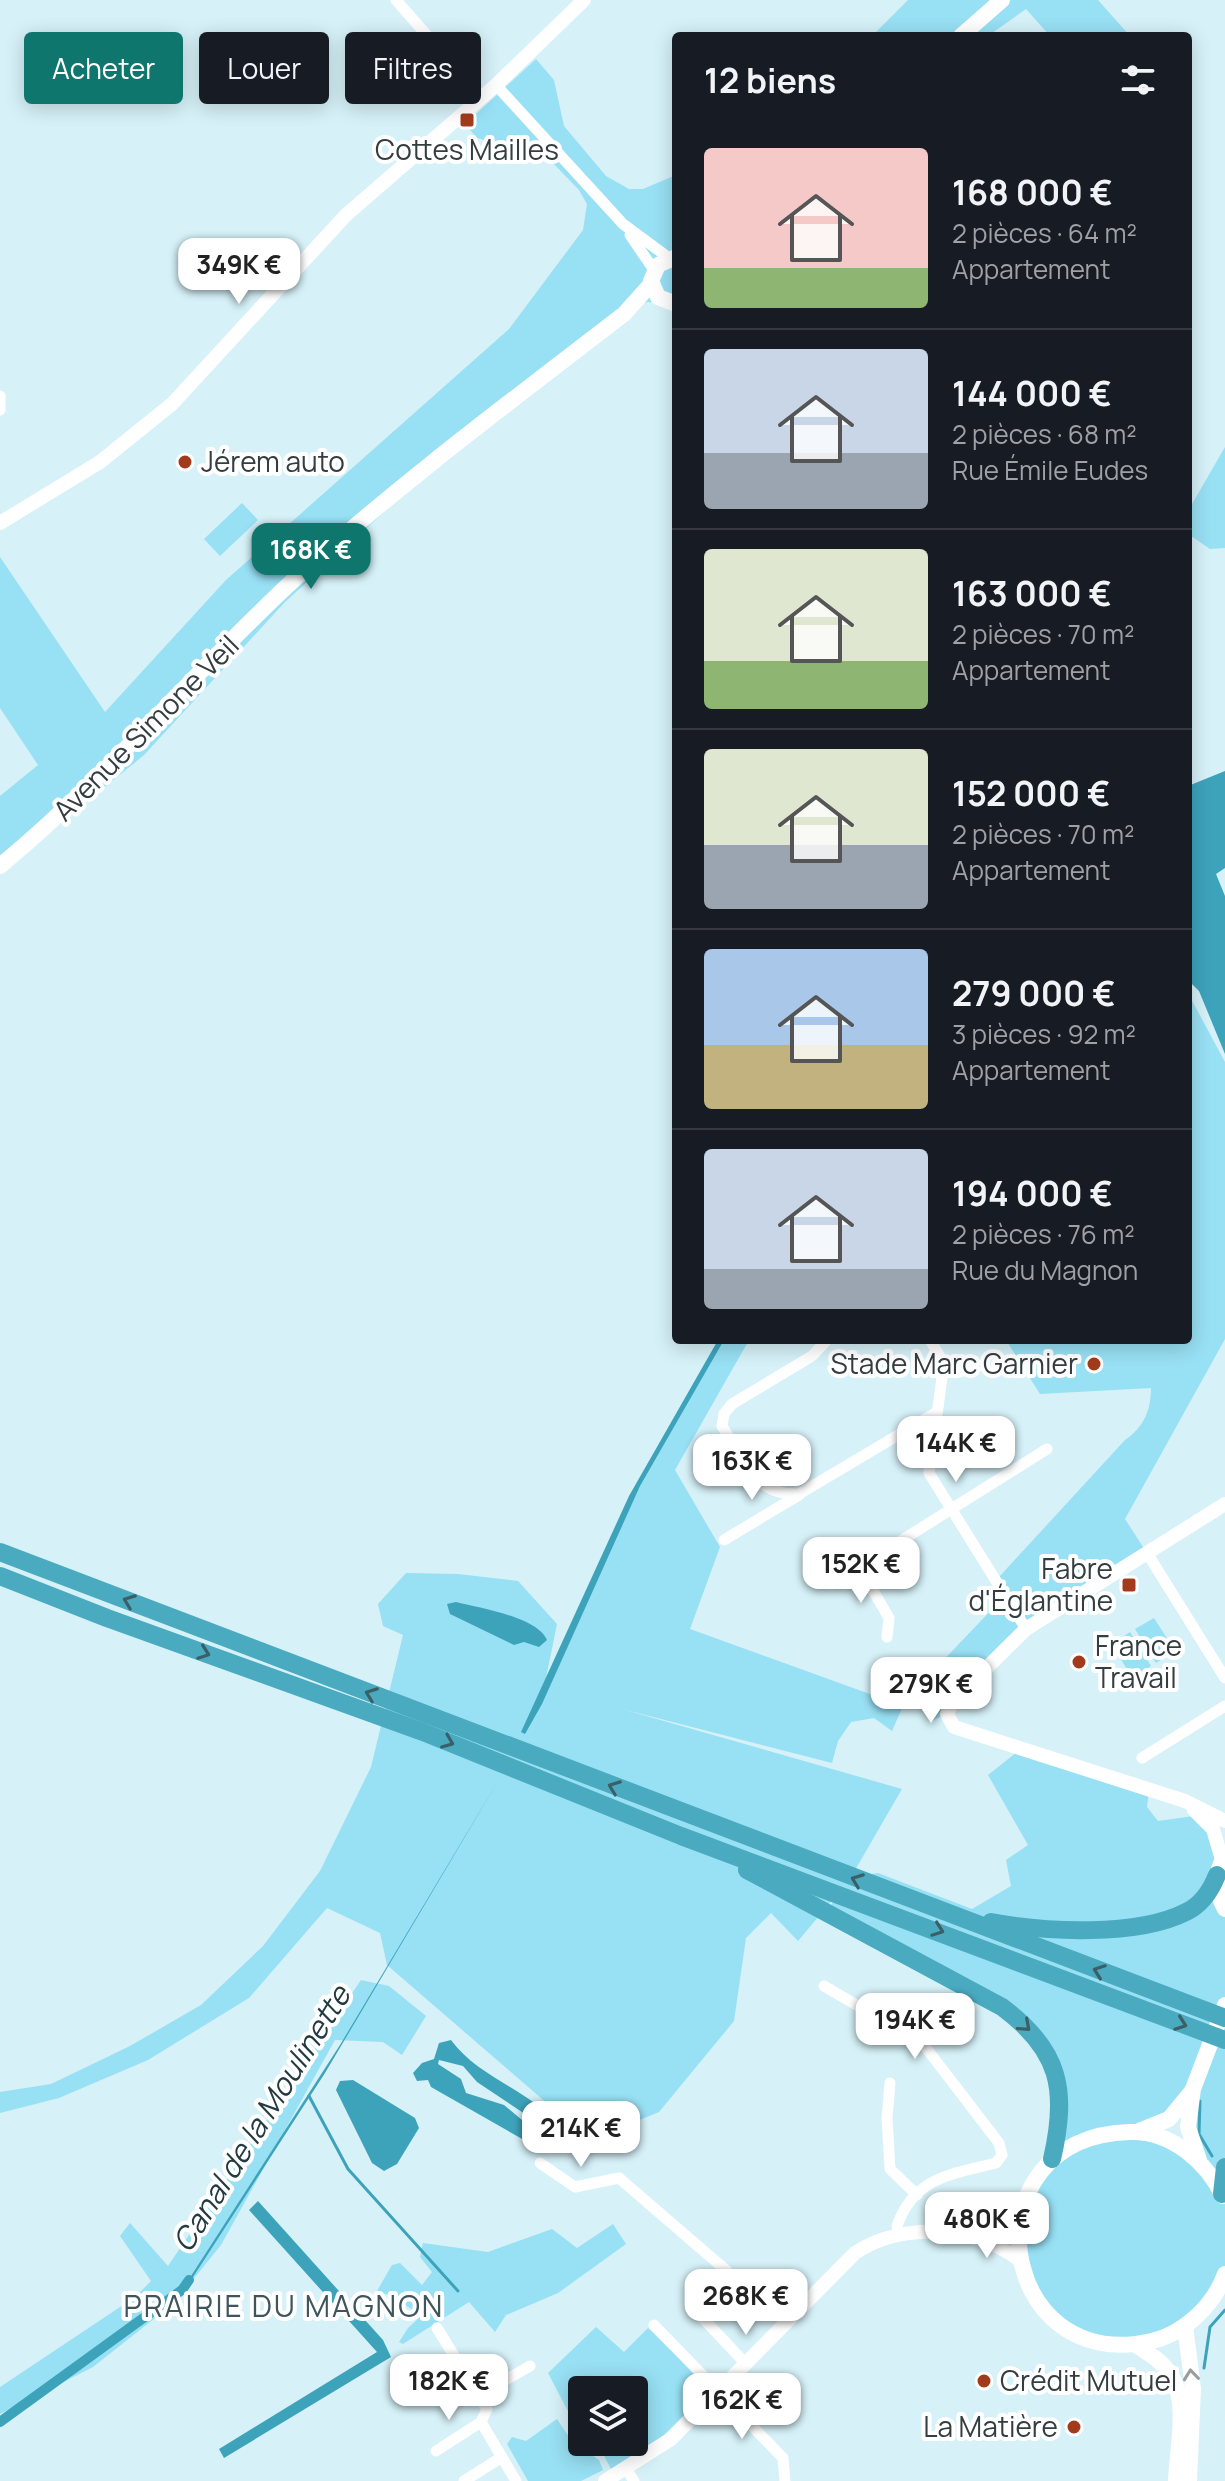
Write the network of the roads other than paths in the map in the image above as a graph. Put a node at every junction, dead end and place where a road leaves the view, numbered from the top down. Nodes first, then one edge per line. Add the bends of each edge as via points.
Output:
1 (396, 0) edge
2 (584, 0) edge
3 (1002, 0) edge
4 (966, 32) edge
5 (496, 85) junction
6 (482, 98) junction
7 (623, 224) junction
8 (672, 258) edge
9 (653, 277) junction
10 (671, 304) edge
11 (624, 314) junction
12 (0, 396) edge
13 (0, 410) edge
14 (0, 523) edge
15 (0, 866) edge
16 (823, 1344) edge
17 (932, 1344) edge
18 (974, 1364) dead end
19 (943, 1371) junction
20 (937, 1412) junction
21 (1047, 1449) dead end
22 (799, 1494) junction
23 (1225, 1504) edge
24 (952, 1511) junction
25 (724, 1540) dead end
26 (0, 1552) edge
27 (1147, 1553) junction
28 (860, 1568) junction
29 (0, 1576) edge
30 (813, 1581) dead end
31 (1026, 1629) junction
32 (887, 1637) dead end
33 (1225, 1678) edge
34 (1225, 1706) edge
35 (1142, 1758) dead end
36 (1185, 1801) junction
37 (1225, 1821) edge
38 (681, 1836) junction
39 (1221, 1864) edge
40 (930, 1908) junction
41 (1225, 1909) edge
42 (824, 1986) dead end
43 (1225, 2005) edge
44 (1225, 2018) edge
45 (1225, 2040) edge
46 (890, 2083) dead end
47 (1193, 2089) junction
48 (1137, 2131) junction
49 (1052, 2159) junction
50 (1200, 2161) junction
51 (540, 2163) dead end
52 (1225, 2167) edge
53 (917, 2195) junction
54 (1224, 2198) edge
55 (1023, 2203) junction
56 (900, 2235) junction
57 (969, 2235) junction
58 (1018, 2259) junction
59 (1225, 2274) edge
60 (654, 2325) dead end
61 (1185, 2326) junction
62 (437, 2328) dead end
63 (1136, 2345) junction
64 (458, 2362) junction
65 (746, 2364) junction
66 (530, 2366) dead end
67 (719, 2393) junction
68 (402, 2395) dead end
69 (479, 2395) junction
70 (481, 2422) junction
71 (436, 2451) dead end
72 (502, 2457) junction
73 (630, 2475) edge
74 (464, 2481) edge
75 (516, 2481) edge
76 (605, 2481) edge
77 (785, 2481) edge
78 (1176, 2481) edge
79 (1189, 2481) edge

1 - 6 street
2 - 5 street
3 - 4 main road
5 - 6 street
5 - 7 street
6 - 14 street via 346,215 172,404 100,462
7 - 8 street
7 - 9 street
8 - 9 main road
9 - 10 main road via 658,297
9 - 11 main road
10 - 11 main road
11 - 15 main road, Avenue Simone Veil via 425,467 297,577 74,802
12 - 13 street
16 - 22 street via 732,1404 722,1426 759,1484 784,1495
17 - 19 street
18 - 19 street via 960,1372
19 - 20 street
20 - 22 street
20 - 24 street via 929,1473
21 - 24 street
22 - 25 street
23 - 27 street
24 - 28 street
24 - 31 street
40 -> 26 highway
27 - 31 street
27 - 33 street
28 - 30 street via 832,1584
28 - 32 street via 889,1618
29 -> 38 highway via 423,1732
31 - 36 street via 949,1710 954,1727
34 - 35 street
36 - 37 street
36 - 39 street via 1213,1829
38 -> 45 highway
38 -> 49 highway via 1027,2025 1046,2048 1058,2084
39 - 40 highway via 1203,1899 1159,1922 1028,1927
39 - 41 main road via 1217,1889
44 -> 40 highway
42 - 53 street via 923,2044 999,2143 1002,2155 996,2163 955,2170
43 - 47 main road
46 - 53 street via 890,2169
47 - 48 main road via 1169,2119
47 - 50 main road via 1188,2127
48 - 49 main road via 1105,2132
48 - 50 main road via 1169,2140
49 - 55 main road
50 - 54 main road
51 - 65 street via 575,2187 619,2178 727,2271 724,2286 698,2313
52 - 54 highway
53 - 56 street via 904,2207 897,2226
55 - 57 street via 996,2225
55 - 58 main road
56 - 57 street
56 - 65 street via 874,2241 855,2253
57 - 58 street
58 - 63 main road via 1032,2293 1068,2331 1111,2345
59 - 61 main road via 1211,2301
60 - 67 street
61 - 63 main road
79 -> 61 main road via 1193,2389
62 - 64 street
63 - 78 main road via 1176,2383
64 - 68 street
64 - 69 street
65 - 67 street
66 - 69 street
67 - 73 street
67 - 77 street via 783,2458
69 - 70 street via 487,2409
70 - 71 street
70 - 72 street
72 - 74 street
72 - 75 street
73 - 76 street

